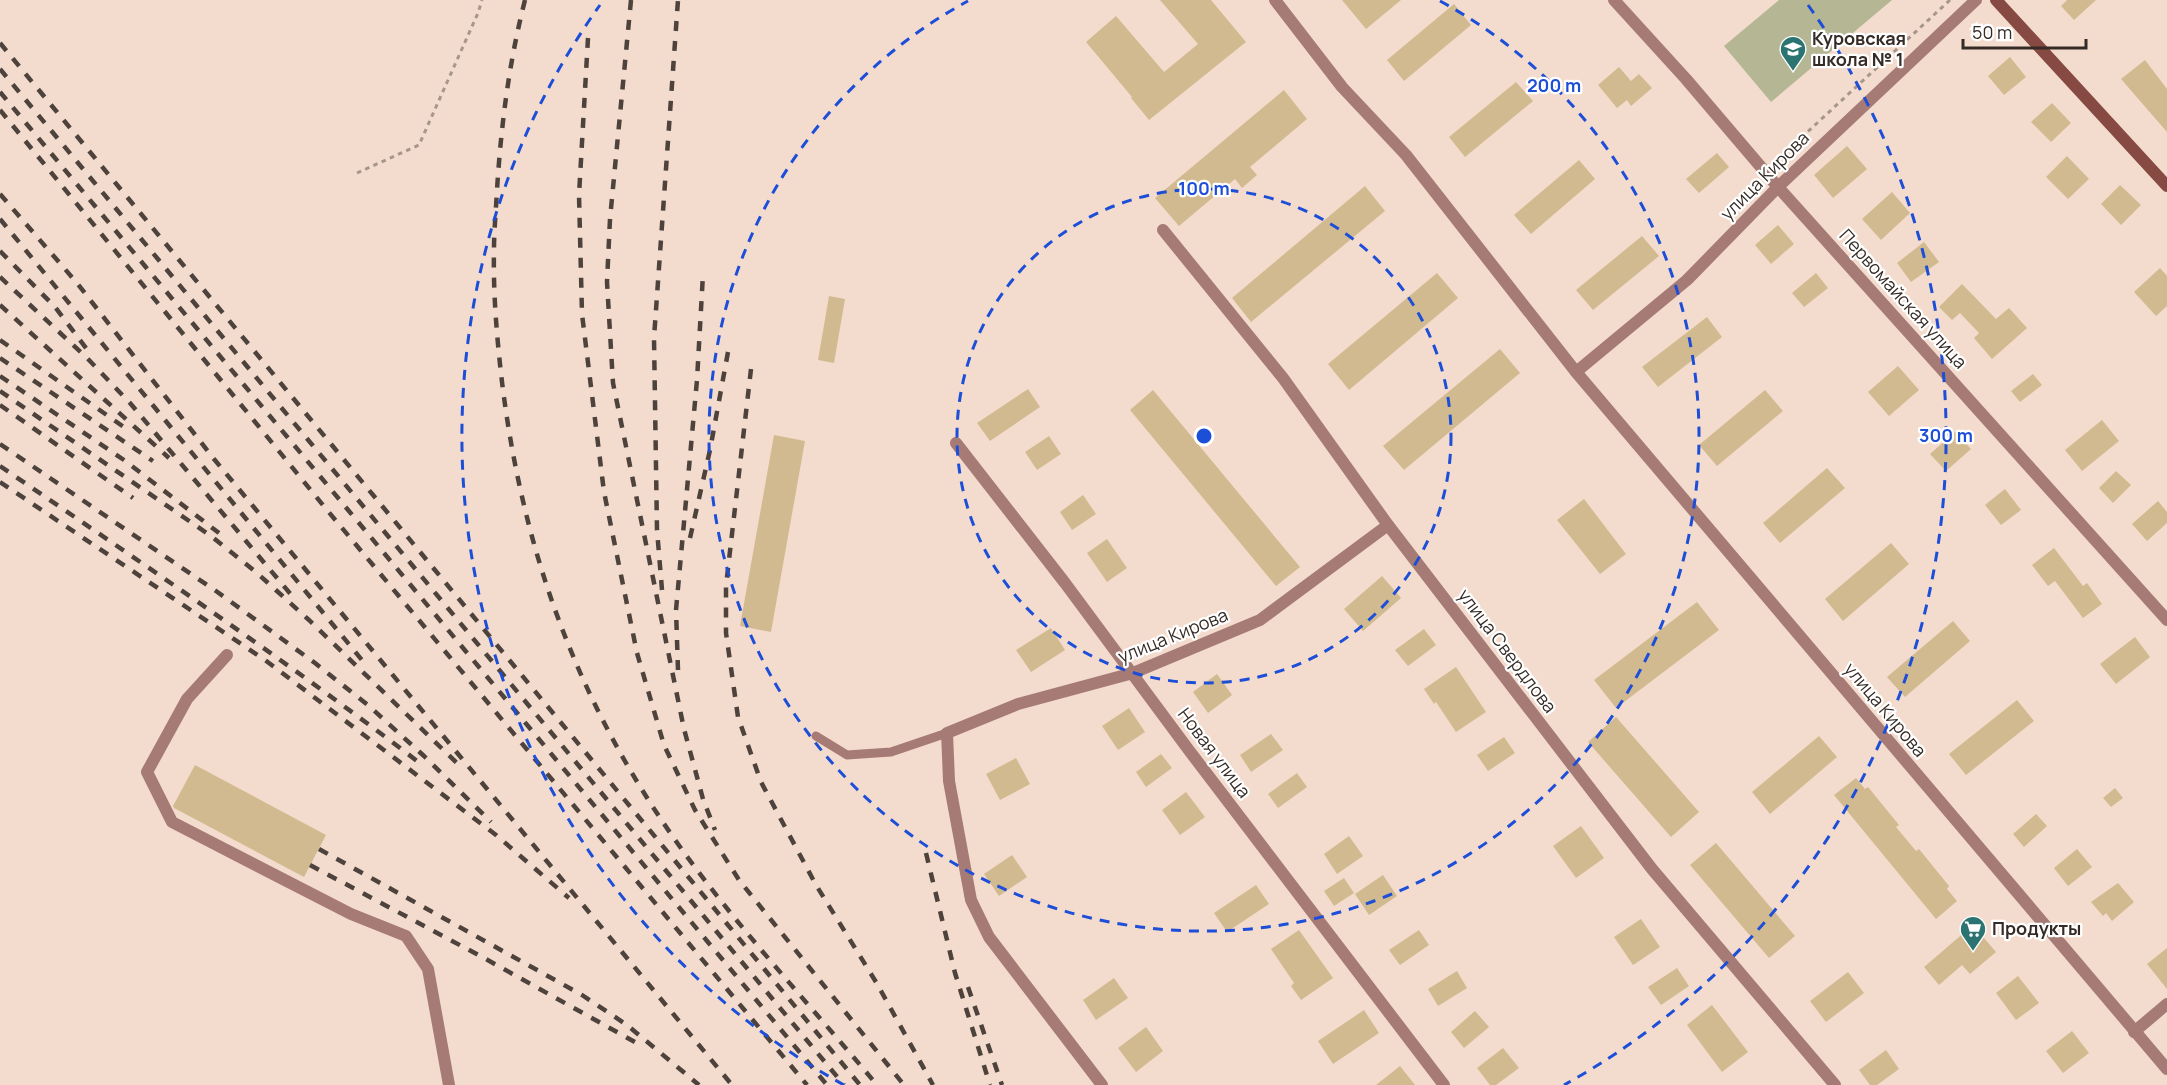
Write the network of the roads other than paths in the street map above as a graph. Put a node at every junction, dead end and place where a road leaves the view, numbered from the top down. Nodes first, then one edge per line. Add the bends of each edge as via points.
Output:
1 (1275, 0) edge
2 (1614, 0) edge
3 (1976, 0) edge
4 (1996, 0) edge
5 (2167, 186) edge
6 (1778, 187) junction
7 (1163, 230) dead end
8 (1576, 372) junction
9 (956, 443) dead end
10 (1388, 525) junction
11 (2167, 620) edge
12 (227, 655) dead end
13 (1133, 673) junction
14 (947, 733) junction
15 (816, 736) dead end
16 (2167, 1004) edge
17 (2134, 1032) junction
18 (2167, 1069) edge
19 (449, 1085) edge
20 (1102, 1085) edge
21 (1444, 1085) edge
22 (1835, 1085) edge

1 - 8 street, улица Кирова via 1342,87 1406,155
2 - 6 street, Первомайская улица
3 - 6 street, улица Кирова
4 - 5 street
6 - 8 street, улица Кирова via 1687,280
6 - 11 street, Первомайская улица
7 - 10 street, улица Свердлова via 1283,378
8 - 17 street, улица Кирова
9 - 13 street, Новая улица
10 - 13 street, улица Кирова via 1260,620
10 - 22 street, улица Свердлова via 1652,869
12 - 19 street via 187,699 147,772 172,822 351,914 406,936 428,969
13 - 14 street, улица Кирова via 1018,704
13 - 21 street, Новая улица
14 - 15 lane via 891,752 847,755
14 - 20 street via 950,781 970,900 989,937
16 - 17 street
17 - 18 street, улица Кирова

